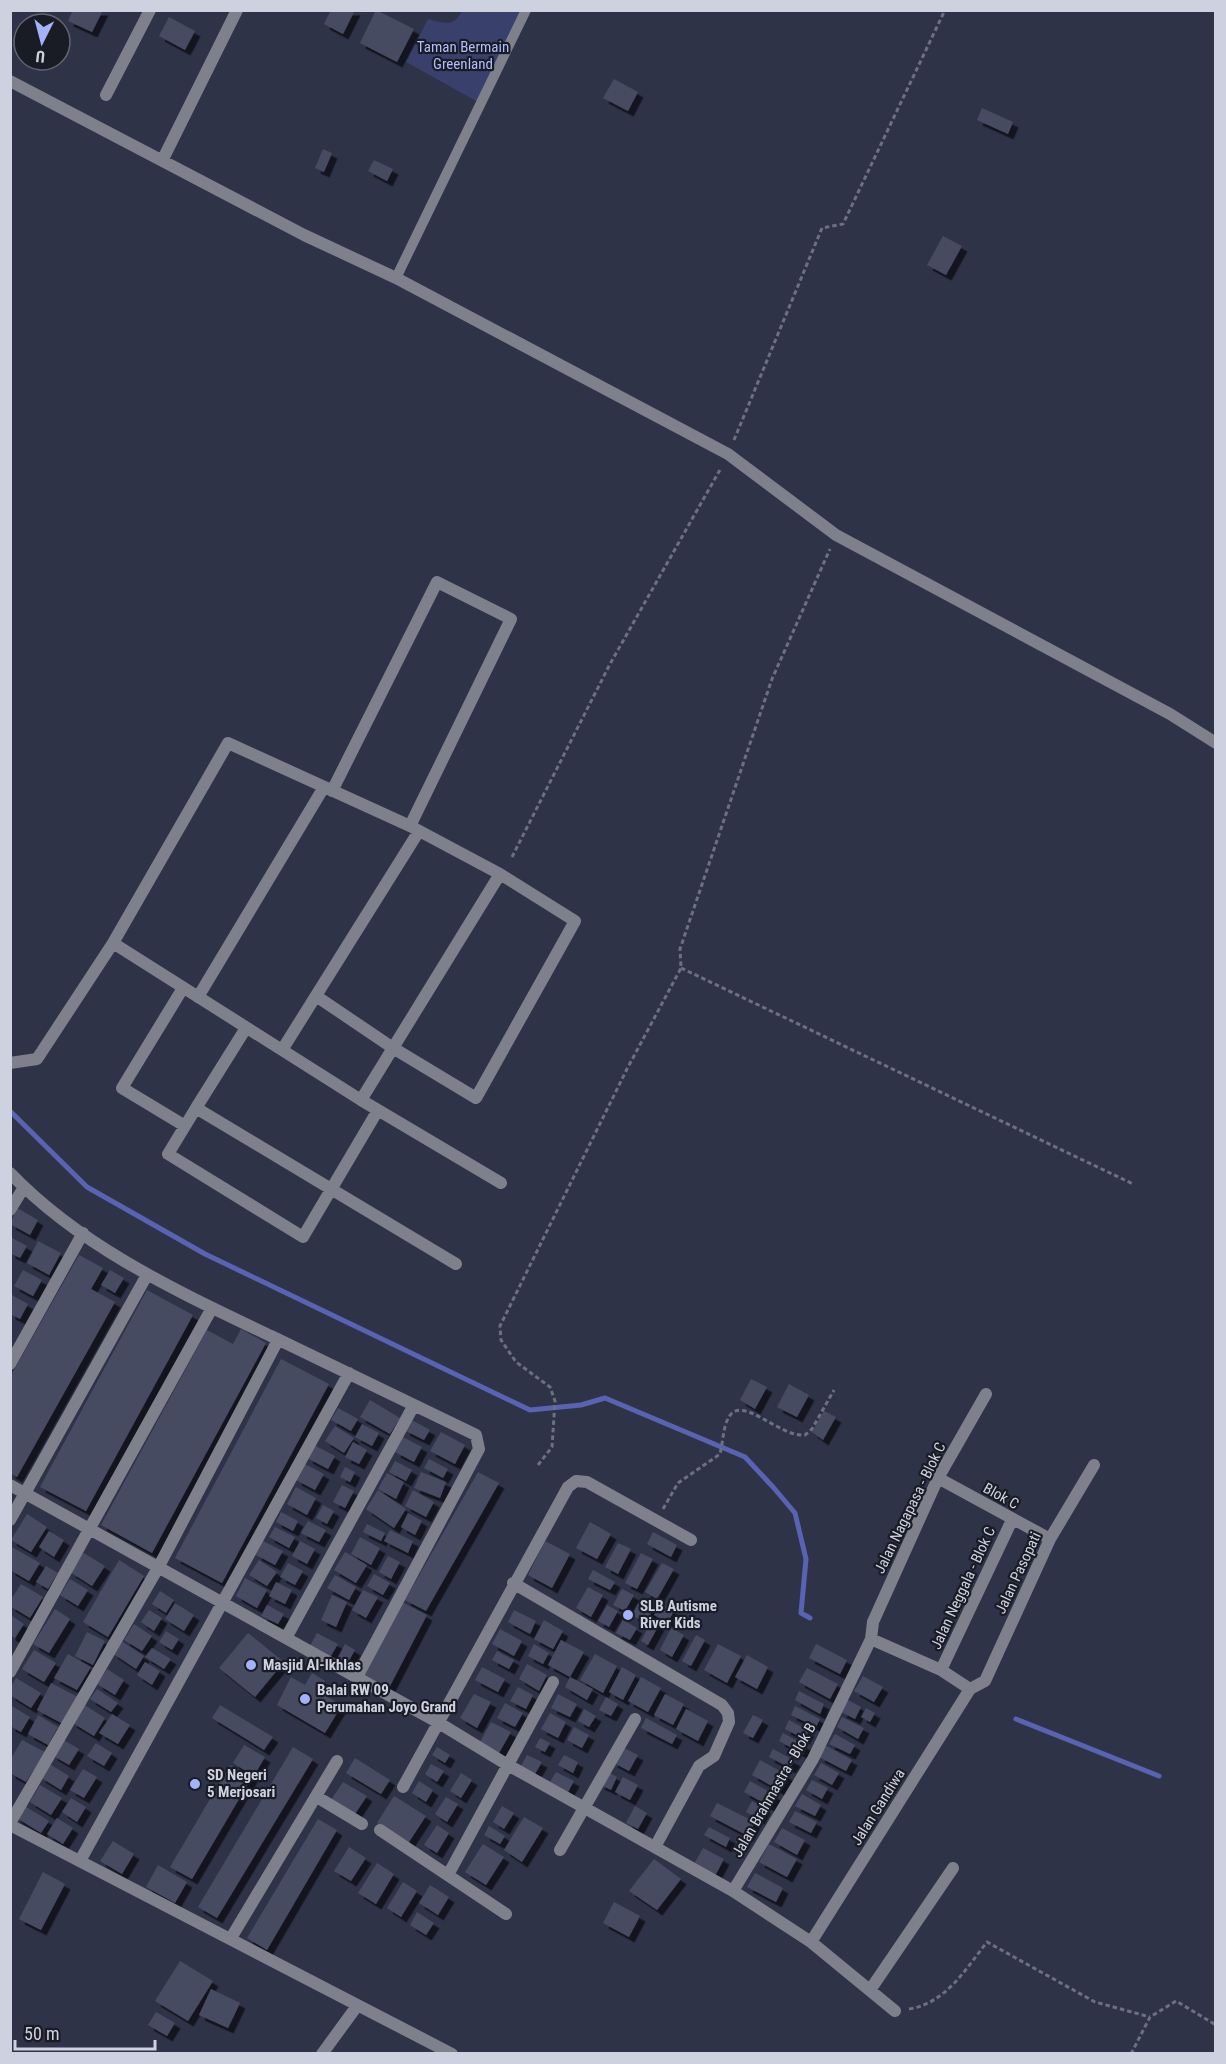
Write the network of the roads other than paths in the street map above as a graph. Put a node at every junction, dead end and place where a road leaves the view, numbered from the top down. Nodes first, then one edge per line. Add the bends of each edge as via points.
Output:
1 (150, 10) edge
2 (237, 10) edge
3 (526, 10) edge
4 (10, 81) edge
5 (106, 95) dead end
6 (163, 159) junction
7 (396, 278) junction
8 (1215, 743) edge
9 (328, 789) junction
10 (414, 828) junction
11 (500, 874) junction
12 (113, 943) junction
13 (183, 988) junction
14 (316, 996) junction
15 (198, 997) junction
16 (246, 1028) junction
17 (393, 1048) junction
18 (282, 1050) junction
19 (10, 1063) edge
20 (361, 1101) junction
21 (196, 1108) junction
22 (378, 1110) junction
23 (185, 1126) junction
24 (10, 1173) edge
25 (501, 1183) dead end
26 (24, 1187) junction
27 (332, 1189) junction
28 (10, 1210) edge
29 (82, 1233) junction
30 (456, 1264) dead end
31 (147, 1275) junction
32 (212, 1308) junction
33 (278, 1340) junction
34 (10, 1364) edge
35 (349, 1373) junction
36 (986, 1394) dead end
37 (414, 1405) junction
38 (1094, 1465) dead end
39 (938, 1479) junction
40 (10, 1485) edge
41 (26, 1493) junction
42 (10, 1520) edge
43 (1012, 1520) junction
44 (90, 1530) junction
45 (1050, 1539) junction
46 (691, 1540) dead end
47 (158, 1568) junction
48 (513, 1583) junction
49 (221, 1603) junction
50 (286, 1638) junction
51 (871, 1638) junction
52 (940, 1670) junction
53 (10, 1672) edge
54 (357, 1677) junction
55 (554, 1682) dead end
56 (970, 1689) junction
57 (635, 1719) dead end
58 (439, 1723) junction
59 (337, 1761) dead end
60 (508, 1765) junction
61 (403, 1787) dead end
62 (316, 1797) junction
63 (584, 1808) junction
64 (10, 1824) edge
65 (362, 1824) dead end
66 (380, 1830) dead end
67 (654, 1847) junction
68 (560, 1850) dead end
69 (81, 1859) junction
70 (953, 1868) dead end
71 (448, 1875) junction
72 (733, 1891) junction
73 (506, 1914) dead end
74 (231, 1938) junction
75 (811, 1941) junction
76 (870, 1990) junction
77 (357, 2006) junction
78 (896, 2011) road end
79 (322, 2054) edge
80 (452, 2054) edge

1 - 5 street
2 - 6 street
3 - 7 lane
4 - 6 street
6 - 7 street via 304,235
7 - 8 street via 728,454 836,536 1170,714
9 - 10 street
9 - 10 street via 438,582 511,619
9 - 12 street via 228,743
9 - 15 street
10 - 11 street
10 - 14 street
11 - 17 street
11 - 17 street via 575,921 476,1098
12 - 13 street
12 - 19 street via 37,1059
13 - 15 street
13 - 23 street via 122,1088
14 - 17 street
14 - 18 street
15 - 16 street
16 - 18 street
16 - 21 street
17 - 20 street
18 - 20 street
20 - 22 street
21 - 23 street
21 - 27 street
22 - 25 street
22 - 27 street
23 - 27 street via 168,1154 303,1237
24 - 26 street
26 - 28 street
26 - 29 street
27 - 30 street
29 - 31 street
29 - 34 street
31 - 32 street
31 - 41 street
32 - 33 street
32 - 44 street
33 - 35 street
33 - 47 street
35 - 37 street
35 - 49 street
36 - 39 street, Jalan Nagapasa - Blok C
37 - 50 street
37 - 54 street via 476,1435 479,1449
38 - 45 street, Jalan Pasopati
39 - 43 street, Blok C
39 - 51 street, Jalan Nagapasa - Blok C via 873,1622
40 - 41 street
41 - 42 street
41 - 44 street
43 - 45 street, Blok C
43 - 52 street, Jalan Neggala - Blok C
44 - 47 street
44 - 53 street
45 - 56 street, Jalan Pasopati via 985,1681
46 - 48 street via 587,1482 576,1481 567,1486
47 - 49 street
47 - 64 street
48 - 58 street
48 - 67 street via 722,1705 728,1713 729,1722 714,1756 699,1766
49 - 50 street
49 - 69 street
50 - 54 street
51 - 52 street
51 - 72 street, Jalan Brahmastra - Blok B via 813,1759
52 - 56 street
54 - 58 street
55 - 60 street
56 - 75 street, Jalan Gandiwa
57 - 63 street
58 - 60 street
58 - 61 street
59 - 62 street
60 - 63 street
60 - 71 street
62 - 65 street
62 - 74 street
63 - 67 street
63 - 68 street
64 - 69 street
66 - 71 street
67 - 72 street
69 - 74 street
70 - 76 street
71 - 73 street
72 - 75 street
74 - 77 street
75 - 76 street
76 - 78 street
77 - 79 street
77 - 80 street

